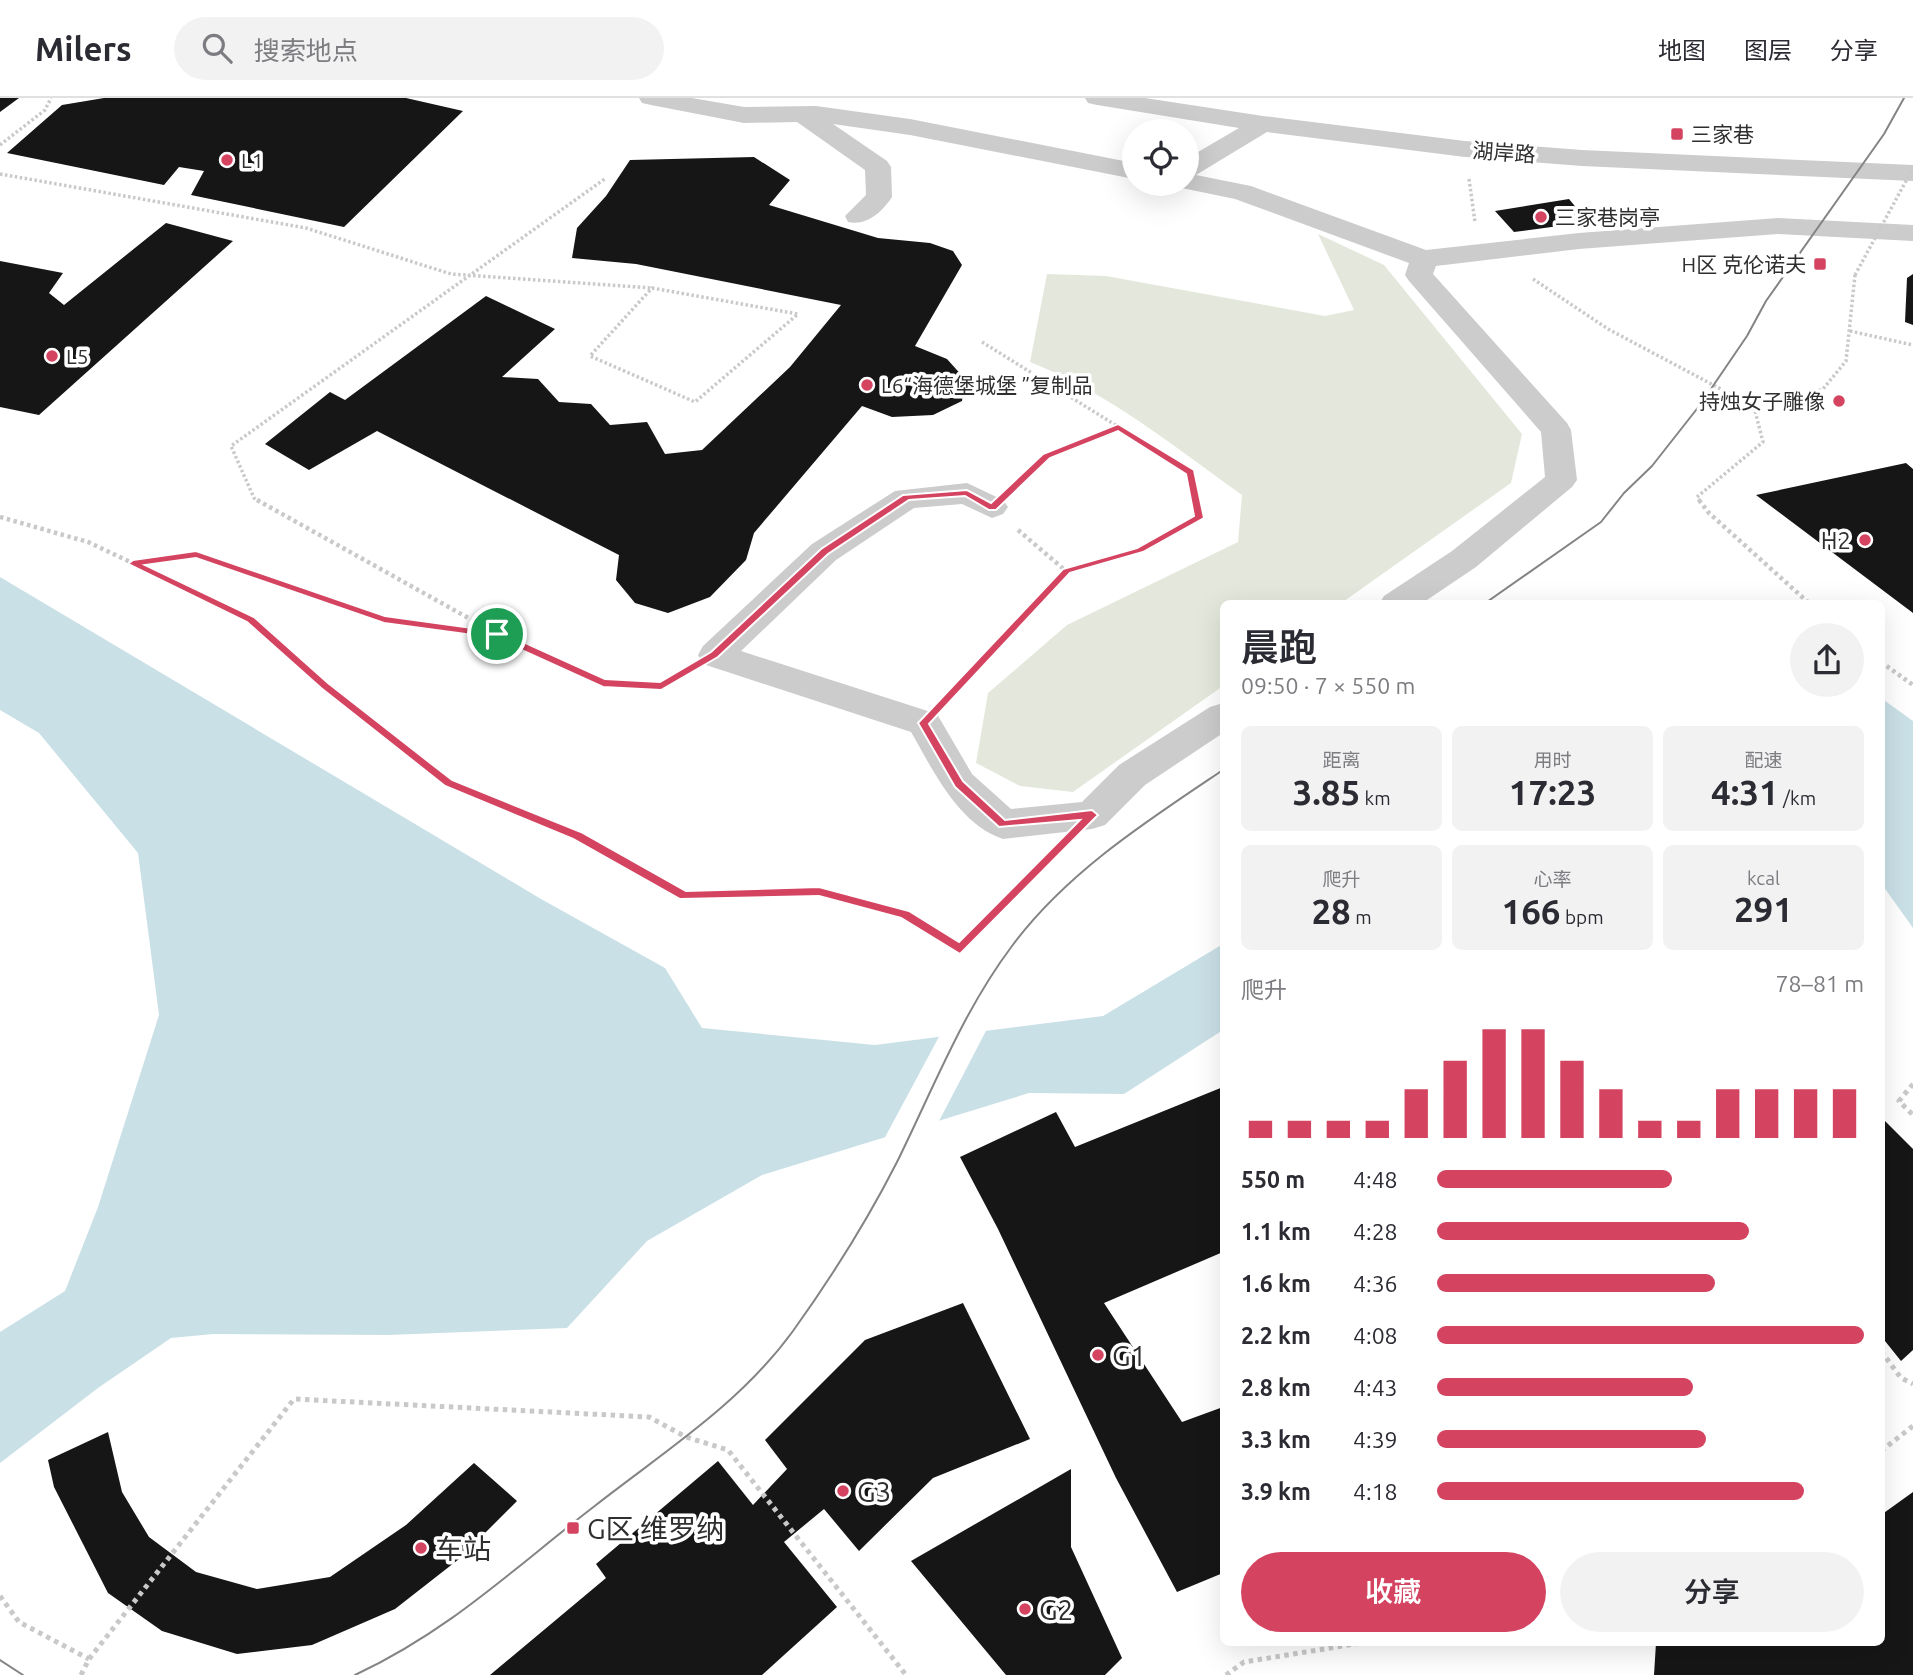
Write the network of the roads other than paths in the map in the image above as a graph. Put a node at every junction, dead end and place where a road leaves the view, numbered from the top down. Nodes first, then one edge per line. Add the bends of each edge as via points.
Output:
1 (651, 98) edge
2 (1097, 98) edge
3 (797, 106) edge
4 (1262, 124) junction
5 (1199, 162) edge
6 (1122, 169) edge
7 (1913, 171) edge
8 (1199, 184) edge
9 (858, 216) dead end
10 (1913, 233) edge
11 (1424, 259) junction
12 (992, 507) road end
13 (1402, 600) edge
14 (1220, 718) edge

1 - 3 street via 744,115
2 - 4 street, 湖岸路
3 - 6 street
3 - 9 street via 878,167 879,197
4 - 5 street
4 - 7 street, 湖岸路 via 1465,149 1647,162
8 - 11 street via 1242,192
10 - 11 street via 1778,226 1500,248
11 - 13 street via 1419,275 1556,430 1562,480 1464,559
12 - 14 street via 967,493 906,498 824,552 715,655 924,723 959,784 1003,824 1092,815 1132,775

